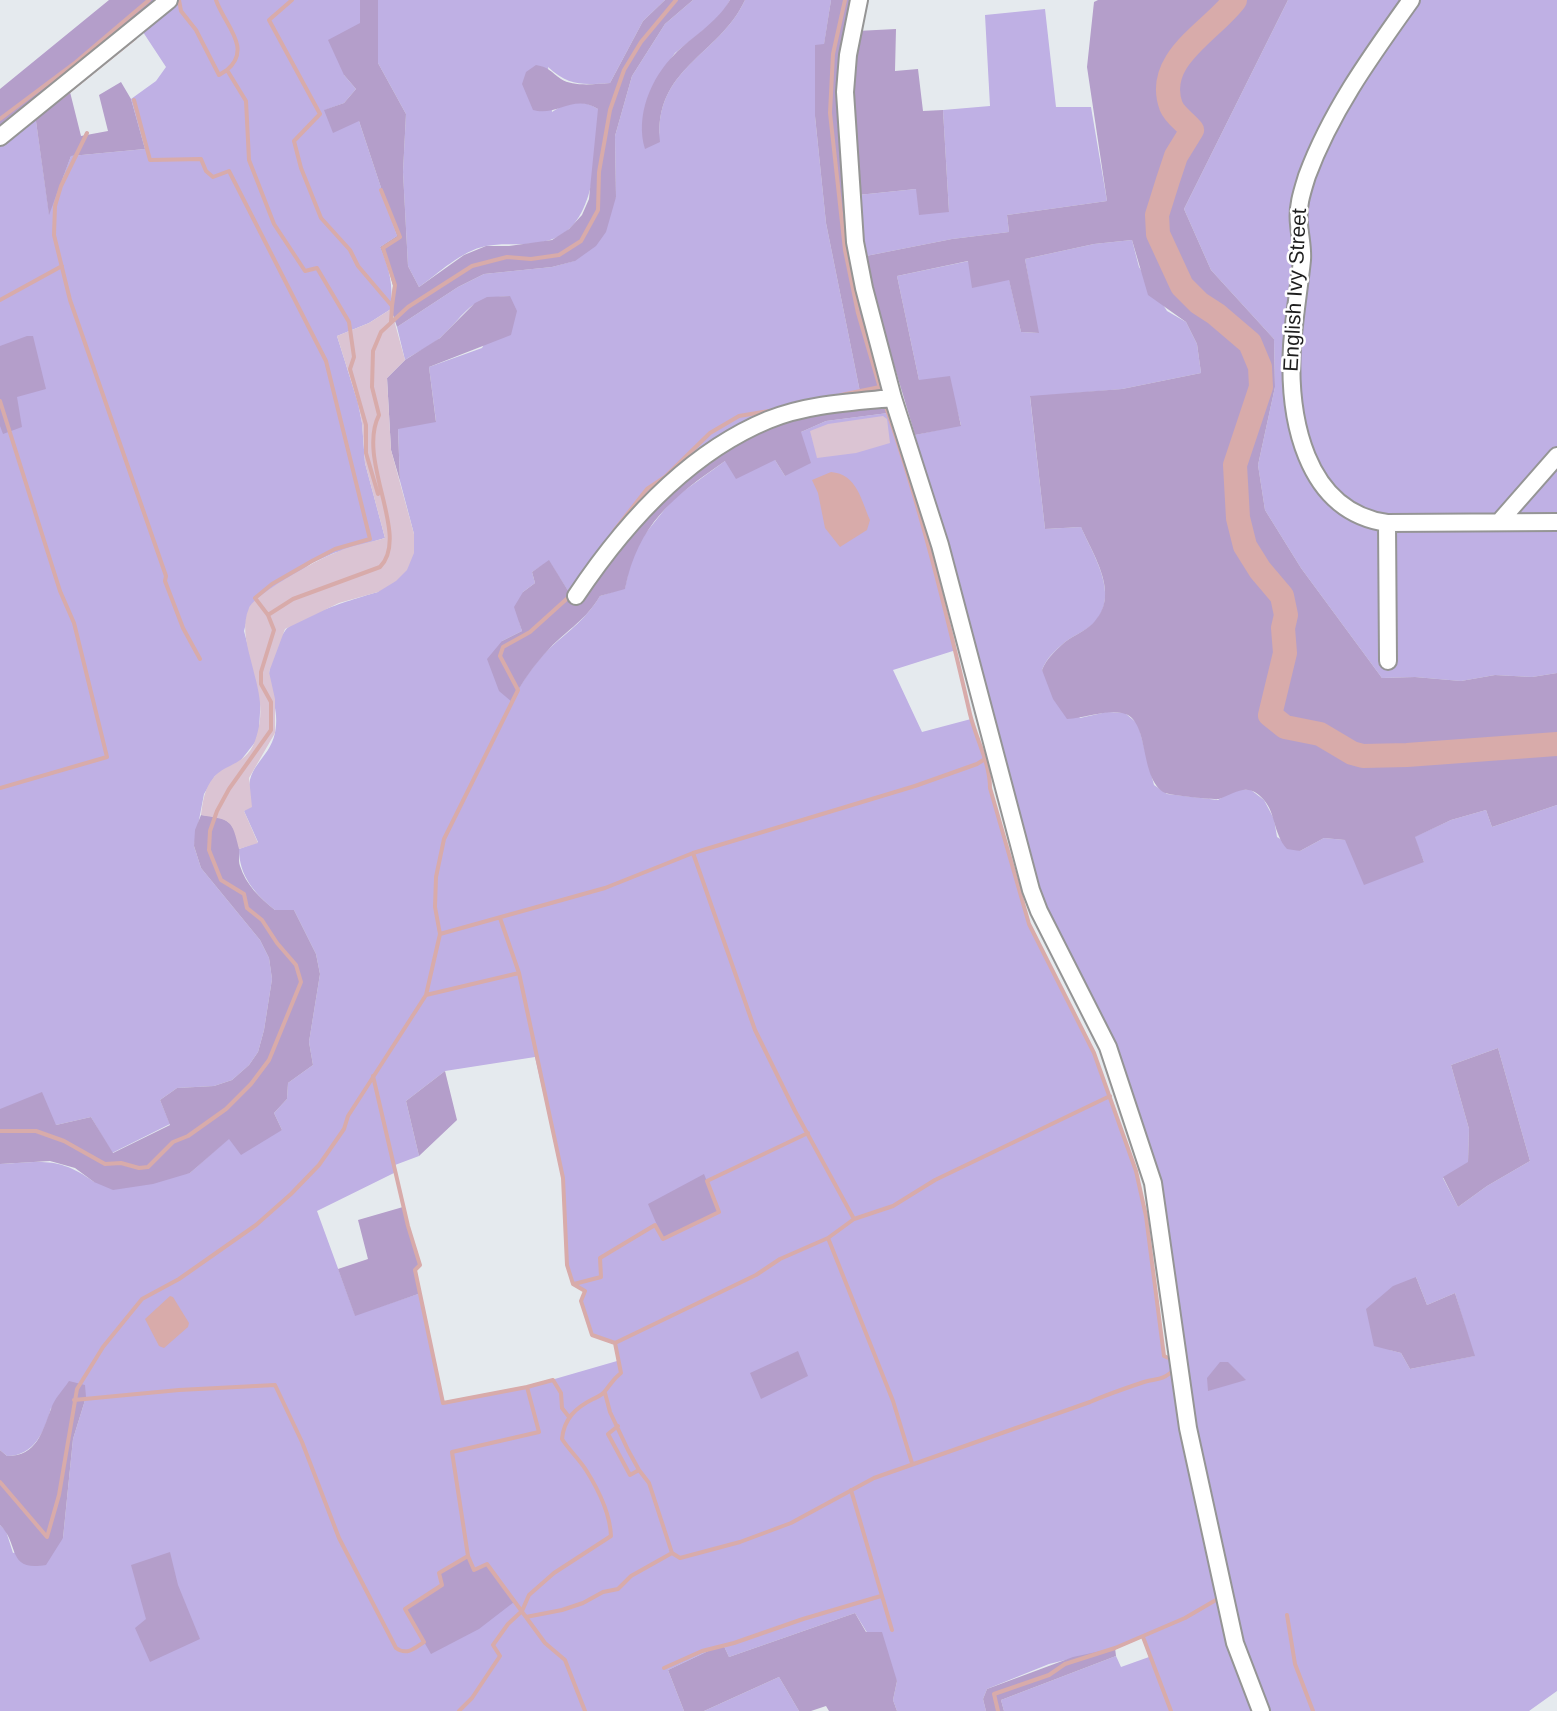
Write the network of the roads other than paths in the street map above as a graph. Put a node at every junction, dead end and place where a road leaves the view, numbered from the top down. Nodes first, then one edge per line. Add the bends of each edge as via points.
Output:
1 (169, 0) edge
2 (860, 0) edge
3 (1411, 0) edge
4 (0, 137) edge
5 (893, 398) junction
6 (1557, 456) edge
7 (1500, 521) junction
8 (1557, 522) edge
9 (1387, 523) junction
10 (576, 596) dead end
11 (1388, 661) dead end
12 (1261, 1711) edge

1 - 4 street
2 - 5 street via 845,92 849,179 864,288
3 - 9 street, English Ivy Street via 1358,75 1331,123 1298,205 1302,252 1292,347 1292,388 1298,432 1327,492 1346,510 1366,520
5 - 10 street via 818,407 748,430 684,472 655,497 616,540
5 - 12 street via 940,544 1031,890 1107,1047 1153,1183 1188,1428 1235,1642
6 - 7 street
7 - 8 street, English Ivy Street
7 - 9 street, English Ivy Street
9 - 11 street

